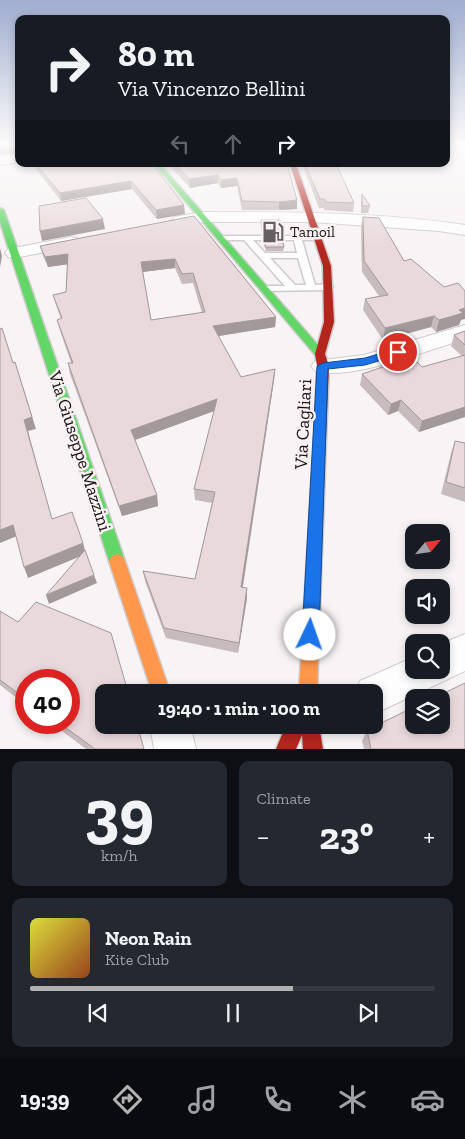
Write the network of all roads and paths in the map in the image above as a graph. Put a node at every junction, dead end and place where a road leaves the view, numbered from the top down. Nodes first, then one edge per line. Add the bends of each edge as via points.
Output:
1 (169, 178) edge
2 (298, 178) edge
3 (0, 210) edge
4 (312, 216) junction
5 (203, 217) junction
6 (164, 224) edge
7 (465, 230) edge
8 (89, 238) edge
9 (221, 238) junction
10 (246, 238) junction
11 (297, 238) junction
12 (318, 238) junction
13 (14, 253) junction
14 (301, 255) junction
15 (262, 256) junction
16 (311, 287) junction
17 (328, 287) junction
18 (292, 288) junction
19 (265, 289) junction
20 (465, 332) edge
21 (322, 360) junction
22 (465, 652) edge
23 (450, 659) edge
24 (408, 679) edge
25 (158, 684) edge
26 (308, 684) edge
27 (383, 691) edge
28 (172, 734) edge
29 (292, 734) edge
30 (311, 734) edge
31 (175, 749) edge
32 (286, 749) edge
33 (313, 749) edge

1 - 5 street
2 - 4 street, Via Cagliari
3 - 13 street, Via Giuseppe Mazzini
4 - 5 street
4 - 7 street
4 - 12 street, Via Cagliari
5 - 6 street
5 - 9 street
8 - 13 street
9 - 10 lane
9 - 19 street
10 - 11 lane
10 - 15 lane
11 - 12 lane
11 - 14 lane
12 - 17 street, Via Cagliari via 327,266
13 - 25 street, Via Giuseppe Mazzini
14 - 15 lane
14 - 16 lane
15 - 18 lane
16 - 17 lane
16 - 18 lane
17 - 21 street, Via Cagliari via 329,322
18 - 19 lane
19 - 21 street
20 - 21 street via 365,362
21 - 26 street, Via Cagliari
22 - 23 street
24 - 27 street
28 - 31 street
29 - 32 street
30 - 33 street

